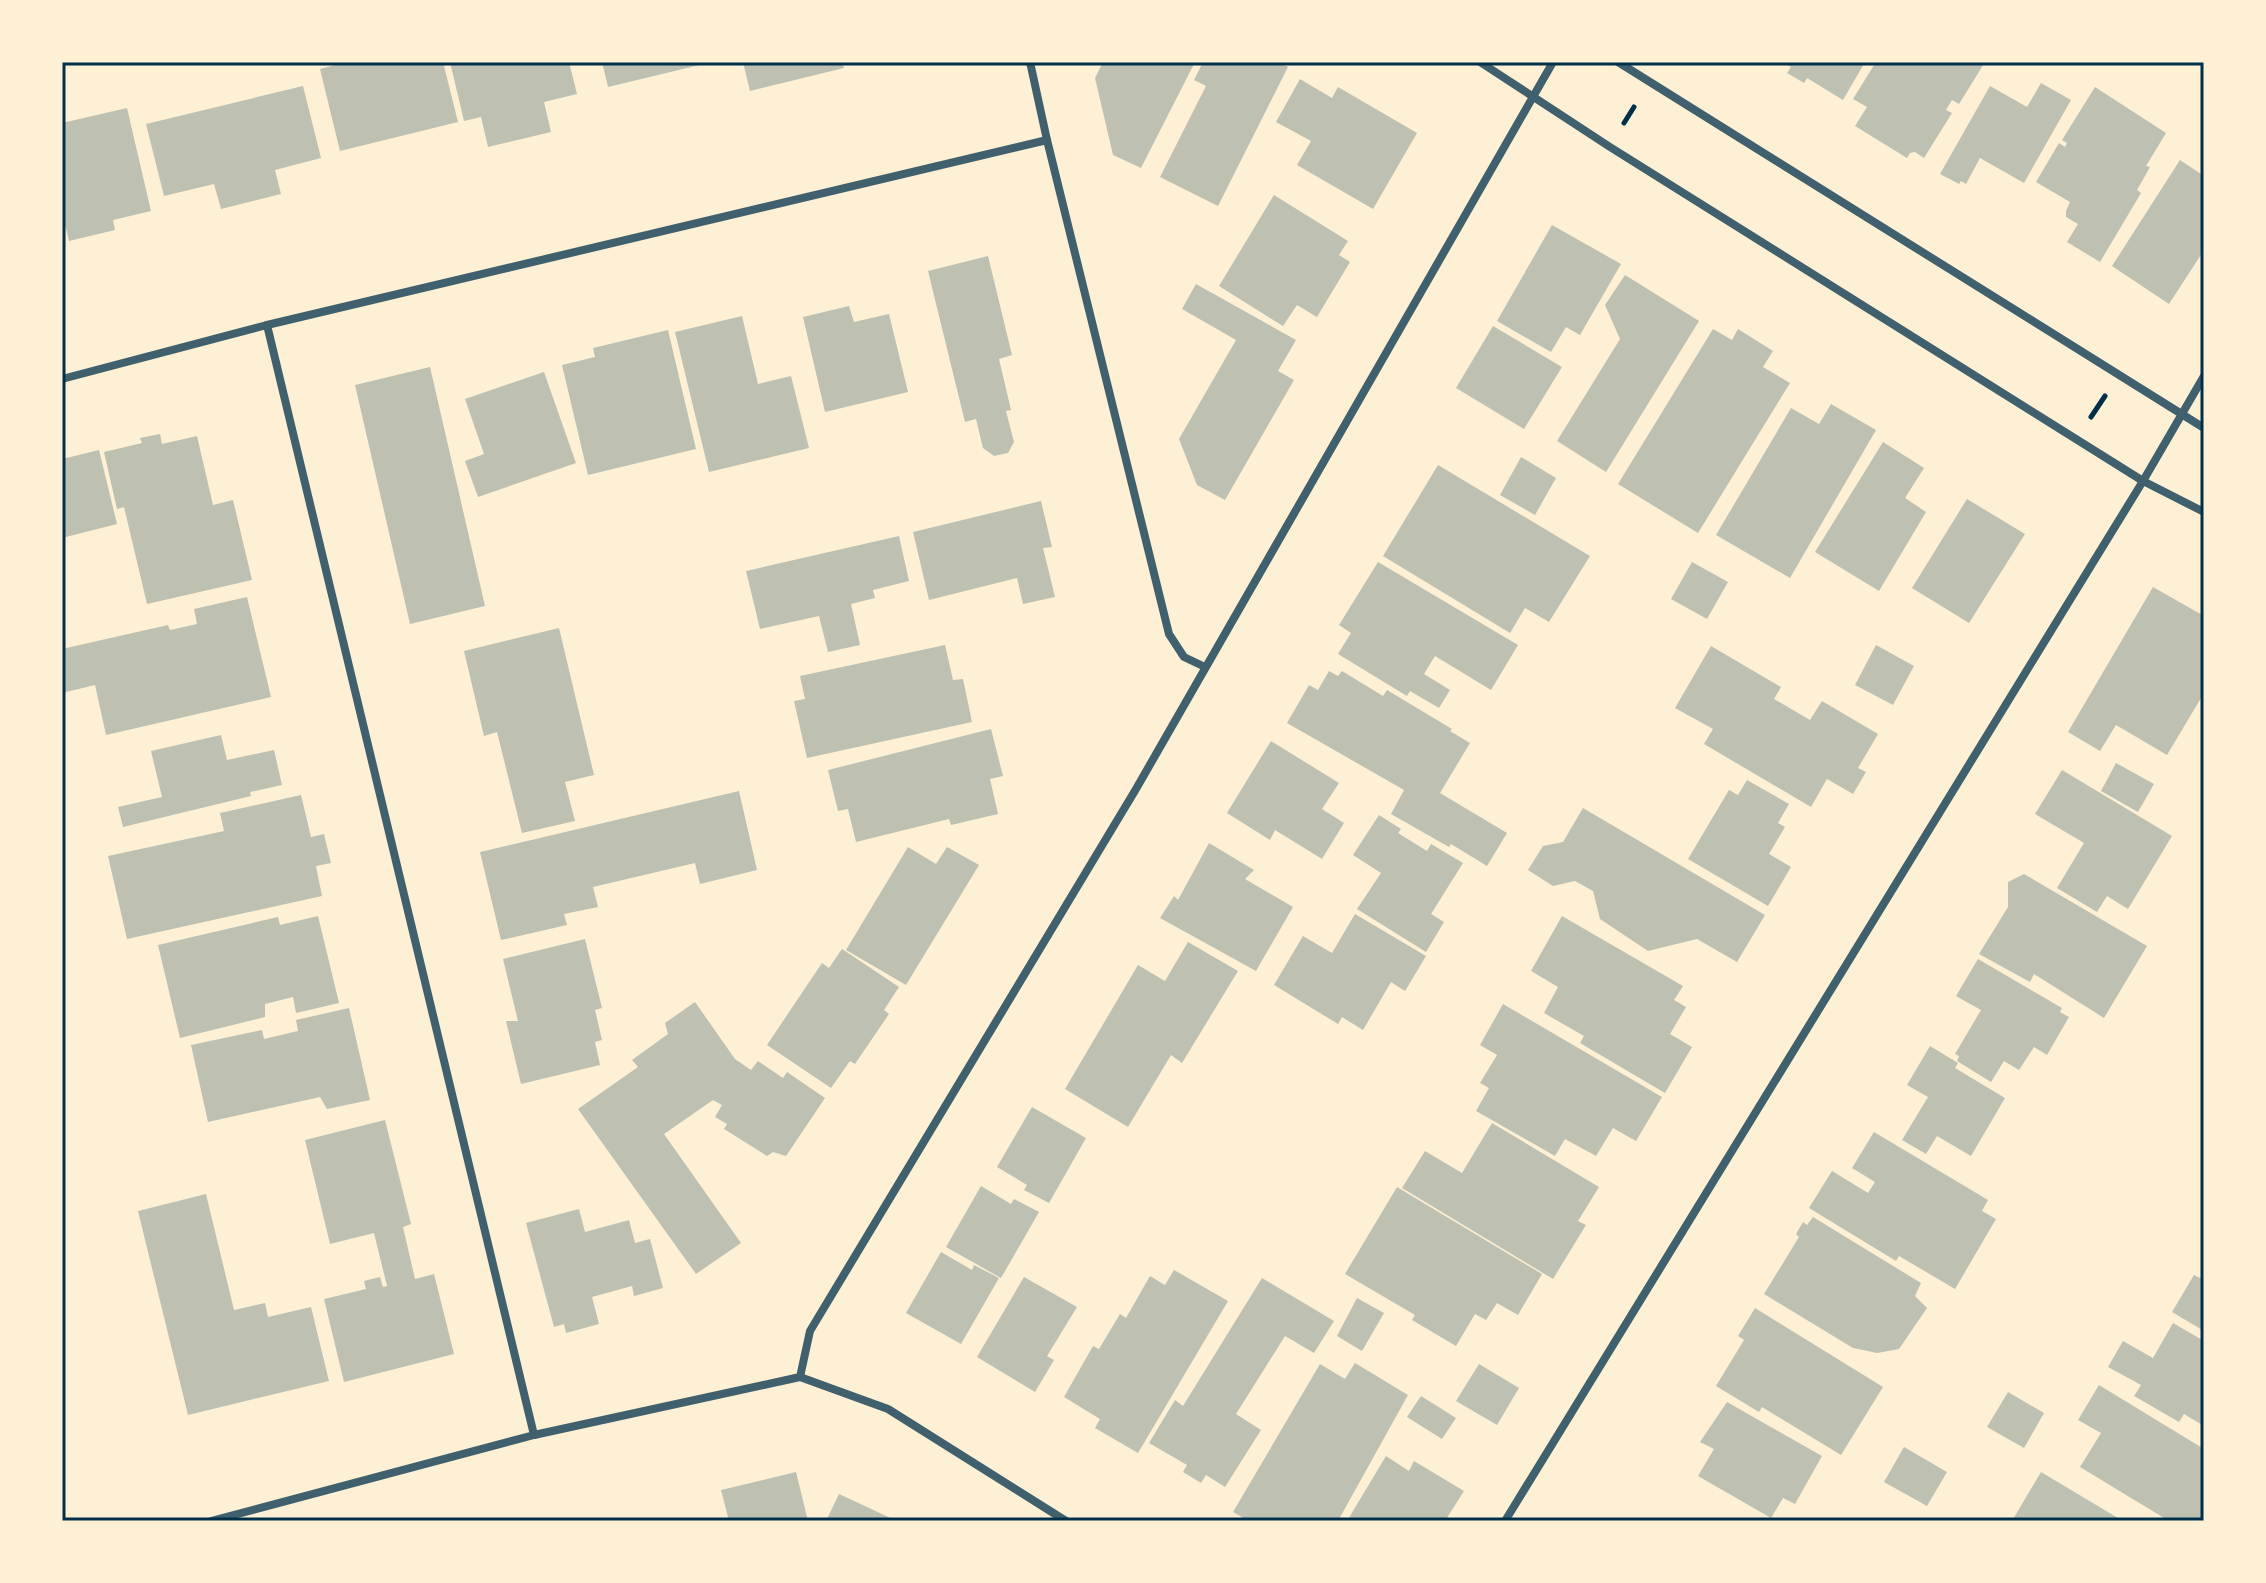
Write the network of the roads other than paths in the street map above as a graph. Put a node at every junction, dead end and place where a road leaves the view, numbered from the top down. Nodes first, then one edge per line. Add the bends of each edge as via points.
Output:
1 (1030, 62) edge
2 (1480, 62) edge
3 (1553, 62) edge
4 (1618, 62) edge
5 (1532, 97) junction
6 (1047, 140) junction
7 (267, 325) junction
8 (2204, 376) edge
9 (62, 379) edge
10 (2181, 415) junction
11 (2204, 428) edge
12 (2143, 481) junction
13 (2204, 512) edge
14 (1205, 667) junction
15 (800, 1377) junction
16 (534, 1435) junction
17 (211, 1521) edge
18 (1066, 1521) edge
19 (1505, 1521) edge

1 - 6 street
2 - 5 street
3 - 5 street
4 - 10 street
5 - 12 street
5 - 14 street
6 - 7 street
6 - 14 street via 1169,634 1184,657
7 - 9 street
7 - 16 street
8 - 10 street
10 - 11 street
10 - 12 street
12 - 13 street
12 - 19 street
14 - 15 street via 810,1331
15 - 16 street
15 - 18 street via 888,1409
16 - 17 street

